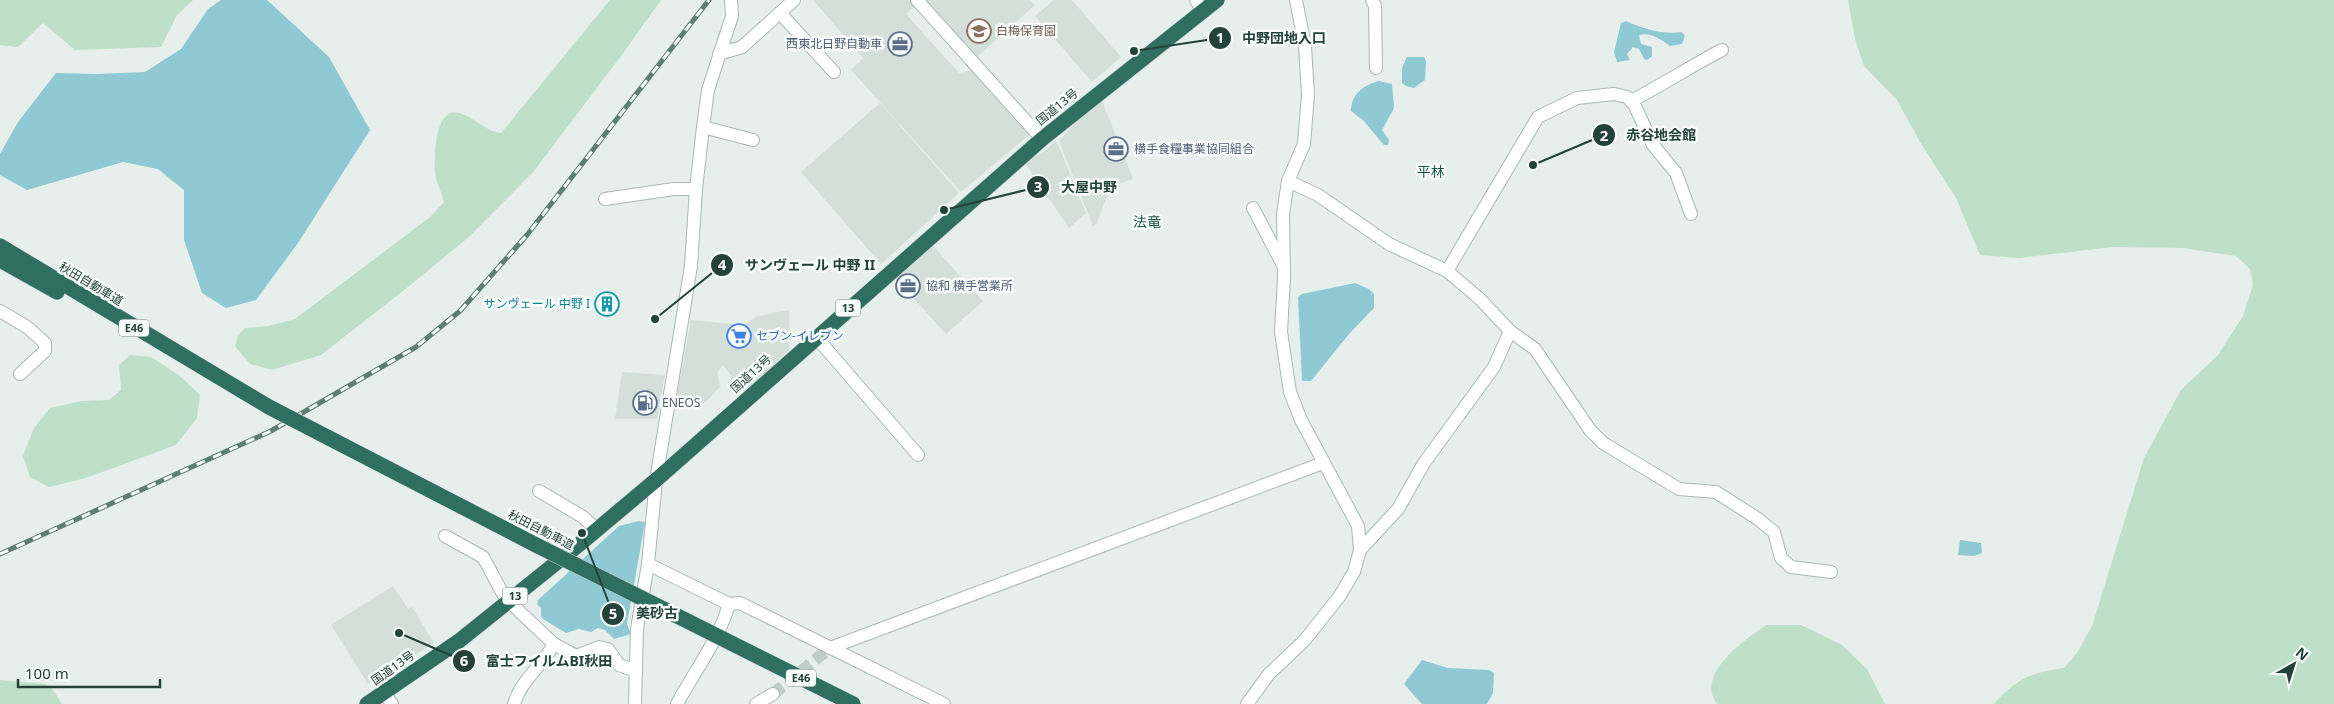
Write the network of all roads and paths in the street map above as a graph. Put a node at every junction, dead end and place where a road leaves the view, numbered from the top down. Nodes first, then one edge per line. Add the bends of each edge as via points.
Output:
1 (731, 0) edge
2 (794, 0) edge
3 (917, 0) edge
4 (1218, 0) edge
5 (1296, 0) edge
6 (1372, 0) edge
7 (1199, 6) edge
8 (780, 12) junction
9 (1722, 50) dead end
10 (719, 54) junction
11 (1376, 68) dead end
12 (834, 72) dead end
13 (1631, 101) junction
14 (703, 127) junction
15 (1042, 139) junction
16 (753, 140) dead end
17 (1288, 181) junction
18 (696, 189) junction
19 (605, 199) dead end
20 (1253, 208) dead end
21 (1691, 214) dead end
22 (0, 246) edge
23 (0, 260) edge
24 (1284, 267) junction
25 (1448, 271) junction
26 (0, 311) edge
27 (1510, 331) junction
28 (816, 336) junction
29 (20, 374) dead end
30 (269, 407) junction
31 (918, 455) dead end
32 (1323, 463) junction
33 (656, 480) junction
34 (539, 490) dead end
35 (597, 530) junction
36 (445, 536) dead end
37 (1360, 550) junction
38 (648, 564) junction
39 (1831, 572) dead end
40 (509, 601) junction
41 (729, 604) junction
42 (554, 644) junction
43 (830, 648) junction
44 (636, 671) junction
45 (773, 694) tunnel mouth
46 (388, 698) edge
47 (367, 704) edge
48 (514, 704) edge
49 (635, 704) edge
50 (677, 704) edge
51 (756, 704) edge
52 (853, 704) edge
53 (944, 704) edge
54 (1247, 704) edge

1 - 10 street via 728,35
2 - 8 street
3 - 15 street
4 - 7 highway, 国道13号 / 13
5 - 17 street via 1305,46 1308,95 1304,144
6 - 11 street
7 - 15 highway, 国道13号 / 13
8 - 10 street via 742,47
8 - 12 street
9 - 13 street
10 - 14 street via 708,90
13 - 21 street via 1653,145 1676,174
13 - 25 street via 1614,94 1577,98 1538,117
14 - 16 street
14 - 18 street
15 - 28 highway, 国道13号 / 13
17 - 24 street via 1283,214
17 - 25 street via 1318,195 1389,244
18 - 19 street via 674,188
18 - 33 street via 691,266
20 - 24 street
22 - 30 highway, 秋田自動車道 / E46
23 - 30 highway, 秋田自動車道 / E46
24 - 32 street via 1282,332 1290,392
25 - 27 street
26 - 29 street via 27,327 45,343 45,351
27 - 37 street via 1494,367 1424,463 1398,509
27 - 39 street via 1535,349 1590,430 1603,443 1678,489 1716,492 1751,514 1774,532 1781,558 1791,567
28 - 31 street
28 - 33 highway, 国道13号 / 13
30 - 52 highway, 秋田自動車道 / E46, bridge
32 - 37 street via 1358,526
32 - 43 street
33 - 35 highway, 国道13号 / 13
33 - 38 street
34 - 35 street via 583,517
35 - 40 highway, 国道13号 / 13
36 - 40 street via 483,557
37 - 54 street via 1354,572 1339,598 1304,641 1269,674
38 - 41 street
38 - 44 street via 637,629
40 - 42 street
40 - 46 highway, 国道13号 / 13
41 - 43 street via 740,603
41 - 50 street
42 - 44 street via 576,656 599,646 608,649 619,665
42 - 48 street via 542,664 518,691
43 - 53 street
44 - 49 street
45 - 51 street
46 - 47 highway, 国道13号 / 13

